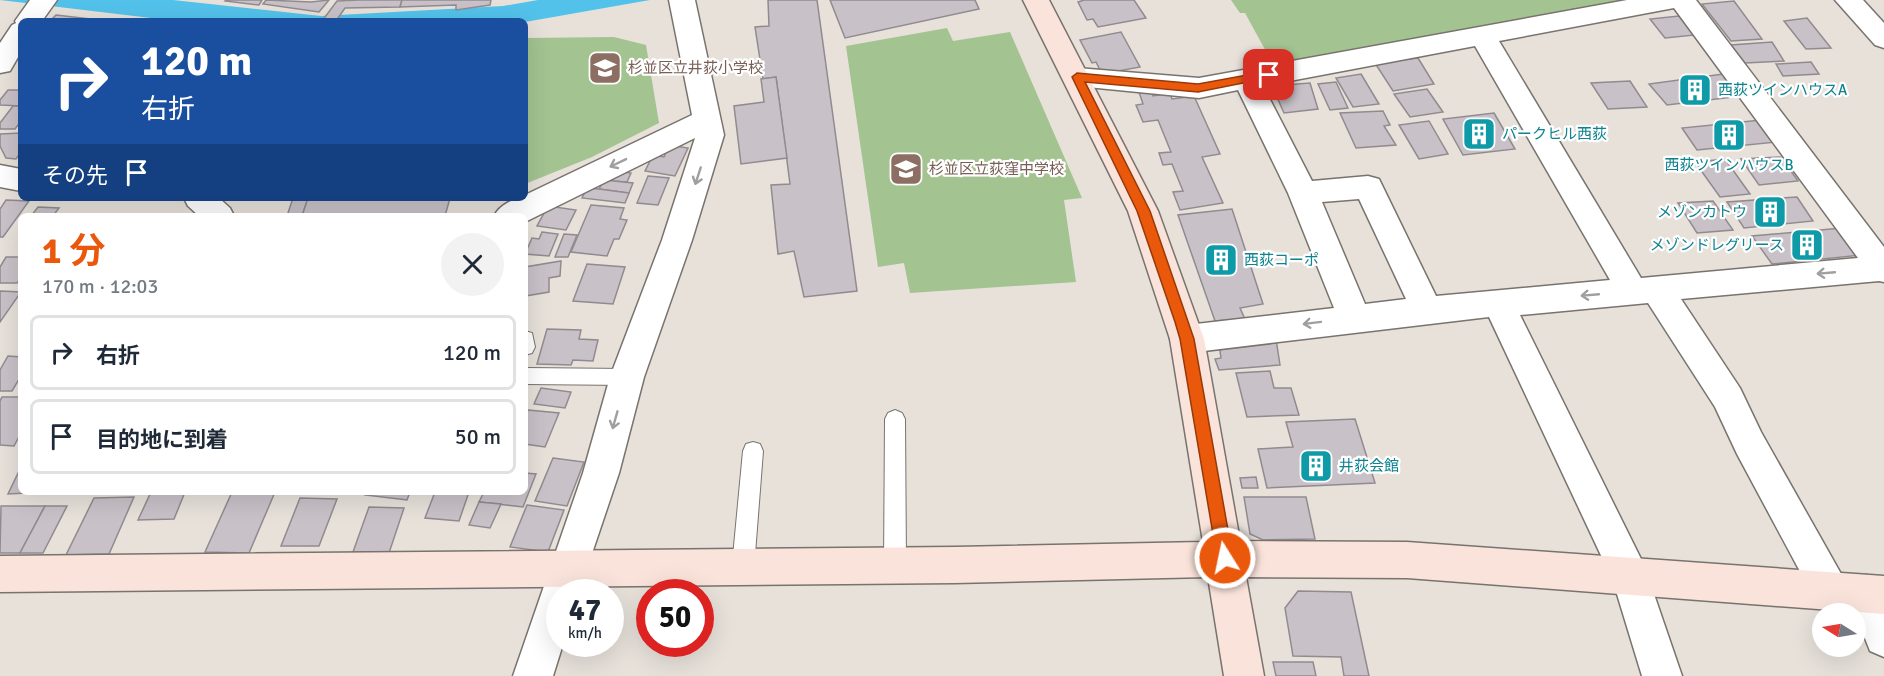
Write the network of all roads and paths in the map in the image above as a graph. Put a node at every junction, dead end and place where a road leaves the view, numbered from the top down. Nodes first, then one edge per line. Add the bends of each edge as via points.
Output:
1 (682, 0) edge
2 (1036, 0) edge
3 (1672, 0) edge
4 (1682, 0) edge
5 (1848, 0) edge
6 (1481, 34) junction
7 (18, 36) edge
8 (1884, 39) edge
9 (0, 64) edge
10 (0, 75) edge
11 (1077, 77) junction
12 (18, 78) edge
13 (1246, 79) junction
14 (708, 119) junction
15 (0, 176) edge
16 (18, 179) edge
17 (1303, 193) junction
18 (202, 201) edge
19 (216, 213) edge
20 (515, 213) edge
21 (1883, 269) edge
22 (1644, 290) junction
23 (1498, 303) junction
24 (1427, 310) junction
25 (1354, 318) junction
26 (1187, 339) junction
27 (528, 376) edge
28 (627, 377) junction
29 (895, 418) dead end
30 (753, 451) dead end
31 (1225, 558) junction
32 (895, 566) junction
33 (743, 567) junction
34 (0, 574) edge
35 (1631, 578) junction
36 (564, 579) edge
37 (622, 579) edge
38 (546, 585) edge
39 (1861, 594) edge
40 (546, 635) edge
41 (1884, 637) edge
42 (533, 676) edge
43 (1244, 676) edge
44 (1662, 676) edge

1 - 14 street
2 - 11 street
3 - 6 street
4 - 21 street
5 - 8 street
6 - 13 street
6 - 22 street
7 - 9 street
10 - 12 street
11 - 13 street via 1198,88
11 - 26 street via 1143,211
13 - 17 street
14 -> 20 street
14 -> 28 street via 711,135
15 - 16 street
17 - 24 street via 1368,187
17 - 25 street
18 - 19 street
21 -> 22 street
22 -> 23 street
22 - 39 street via 1728,398 1749,443
23 - 24 street
23 - 35 street
24 - 25 street
25 -> 26 street
26 - 31 street
27 - 28 lane
28 -> 36 street via 601,473
29 - 32 lane
30 - 33 lane
31 - 32 street
31 - 35 street via 1407,560
31 - 43 street
32 - 33 street
33 - 37 street
34 - 38 street
35 - 39 street
35 - 44 street
39 - 41 street
40 - 42 street

